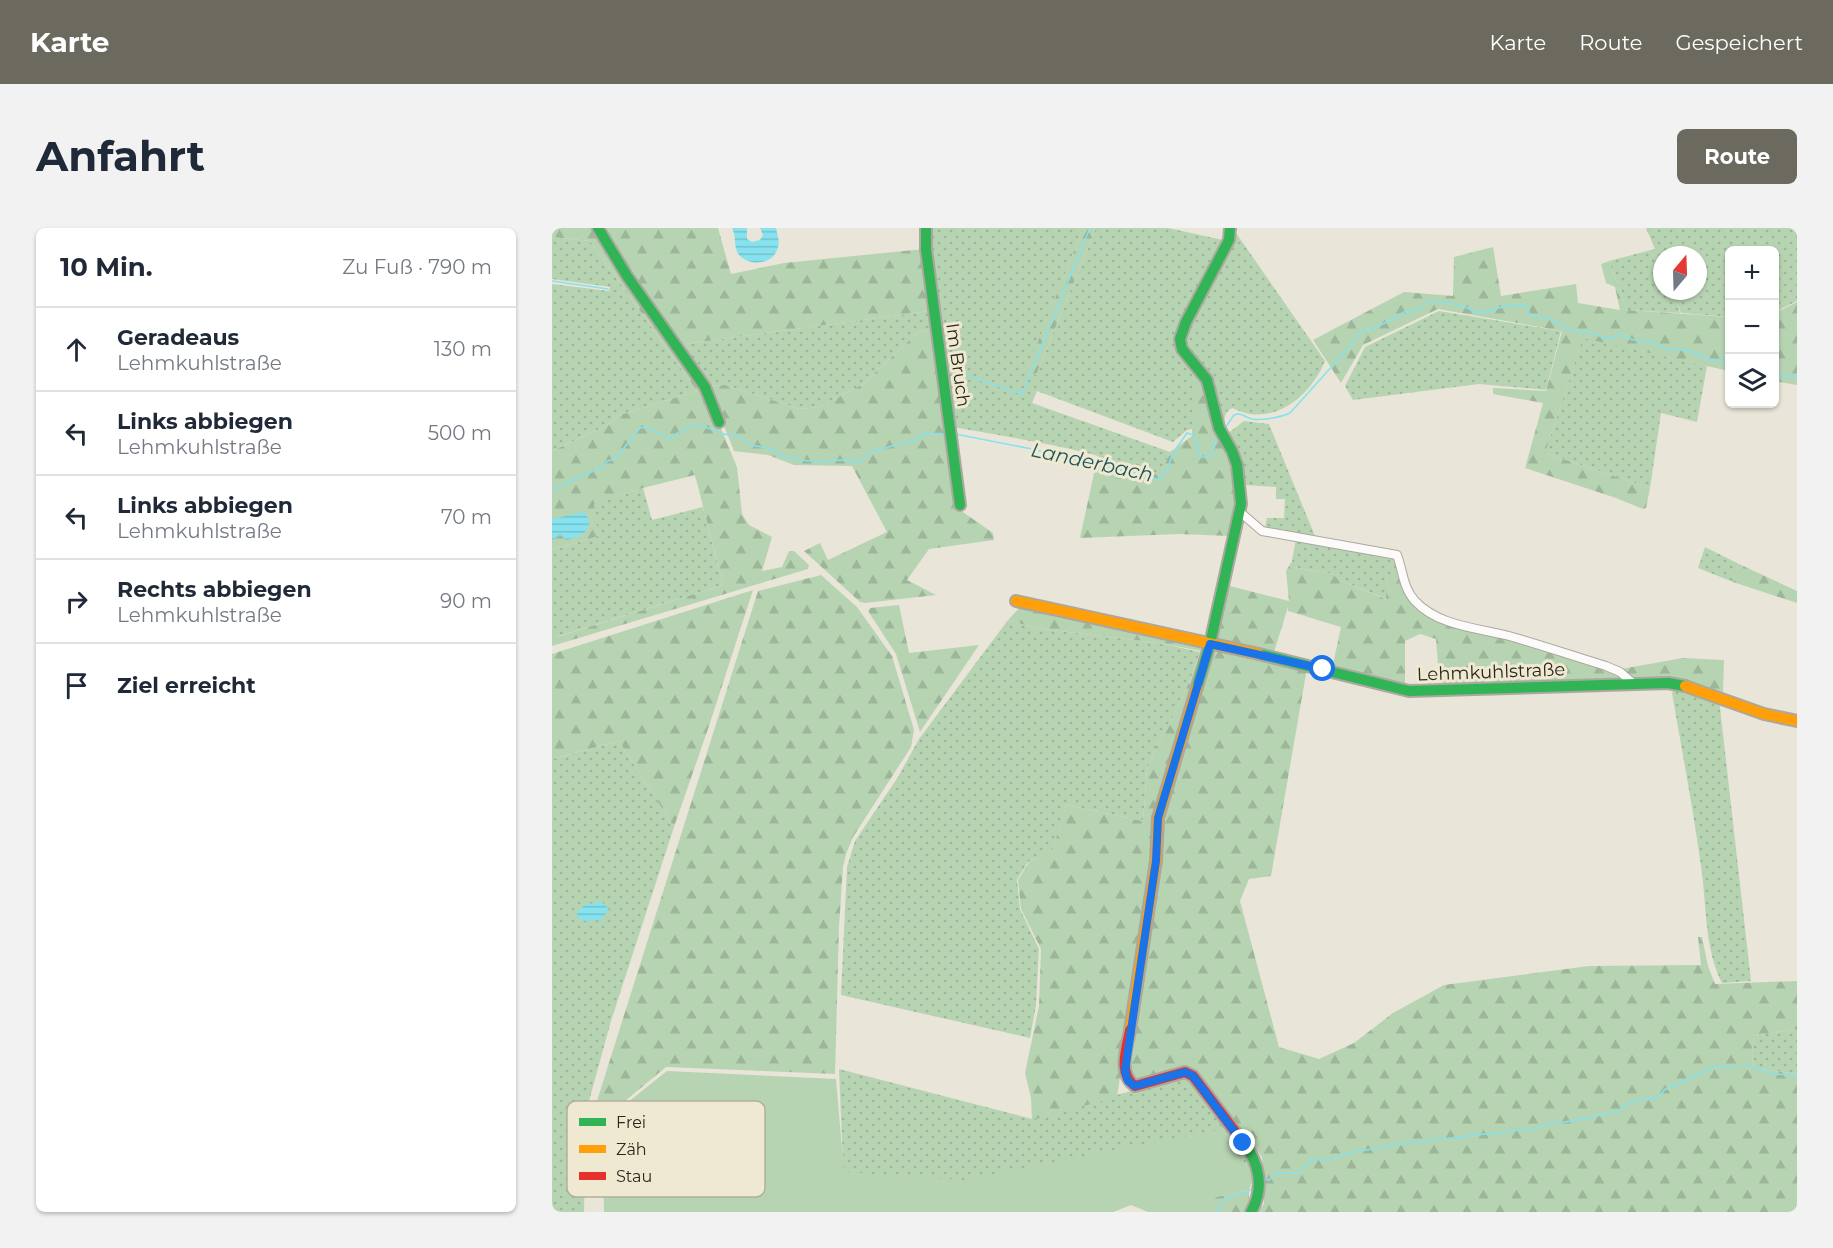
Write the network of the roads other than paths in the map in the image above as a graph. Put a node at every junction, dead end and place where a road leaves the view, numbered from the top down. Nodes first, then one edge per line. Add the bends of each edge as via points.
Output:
1 (598, 228) edge
2 (926, 228) edge
3 (1230, 228) edge
4 (719, 422) dead end
5 (960, 506) dead end
6 (1240, 512) junction
7 (1016, 601) dead end
8 (1210, 644) junction
9 (1634, 684) junction
10 (1797, 721) edge
11 (1251, 1212) edge

1 - 4 street via 705,387
2 - 5 street, Im Bruch
3 - 6 street via 1229,240 1180,339 1182,349 1207,380 1222,433 1232,451 1240,480
6 - 8 street
6 - 9 street via 1262,531 1397,555 1407,591 1433,614 1606,666
7 - 8 street, Lehmkuhlstraße
8 - 9 street, Lehmkuhlstraße via 1409,691
8 - 11 street via 1158,818 1156,861 1125,1071 1128,1081 1135,1086 1185,1072 1193,1076 1253,1155 1259,1195
9 - 10 street, Lehmkuhlstraße via 1688,685 1770,716

